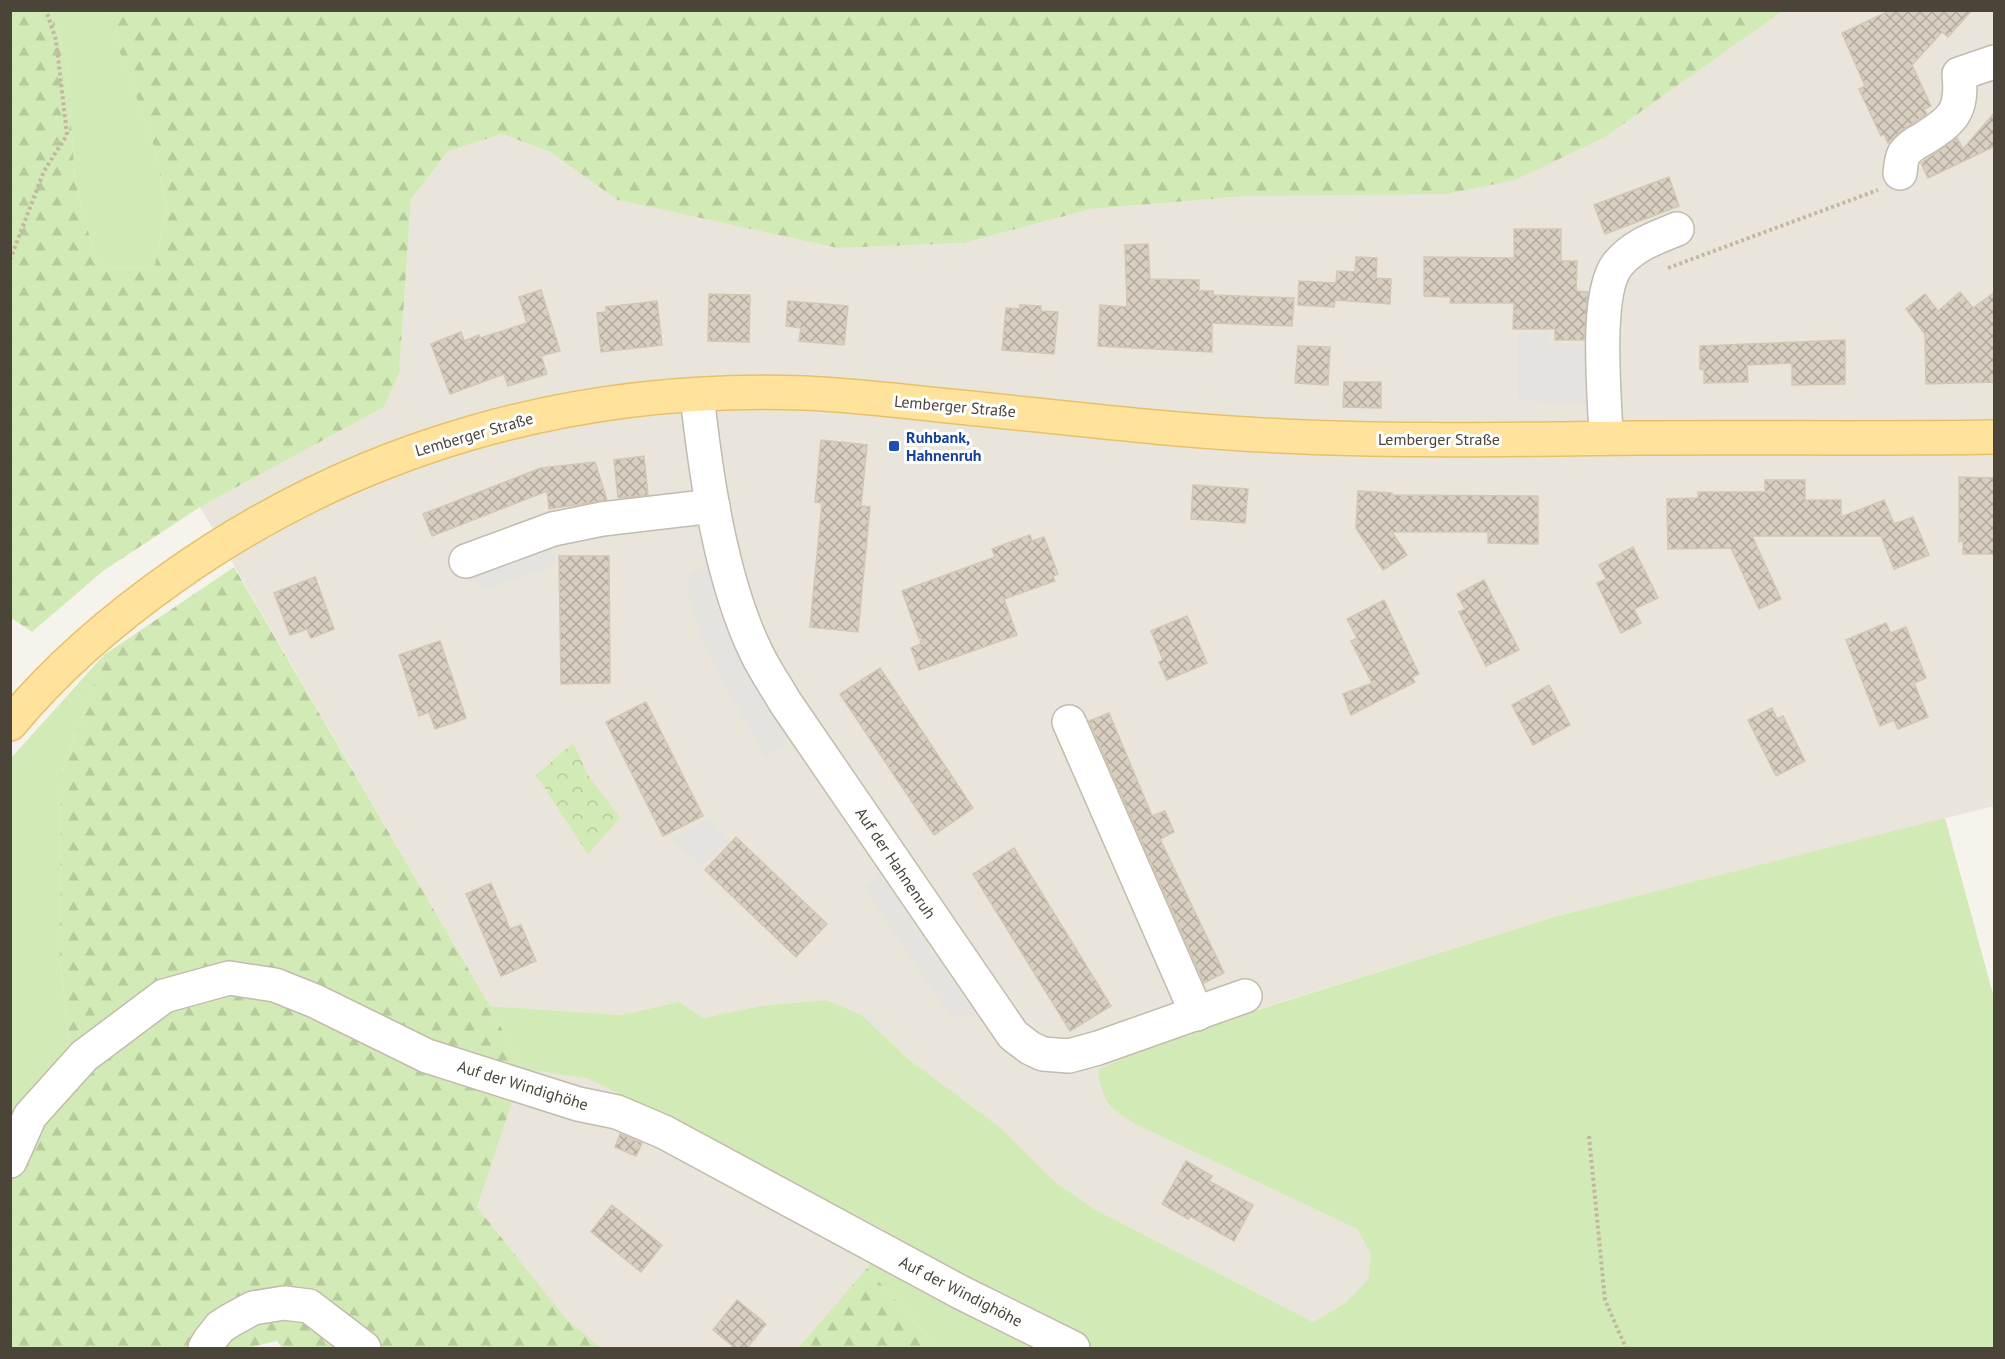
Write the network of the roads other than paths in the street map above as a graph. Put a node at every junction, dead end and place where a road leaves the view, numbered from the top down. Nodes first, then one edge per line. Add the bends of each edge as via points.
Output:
1 (1995, 62) edge
2 (1900, 173) road end
3 (1677, 229) dead end
4 (697, 395) junction
5 (1995, 437) edge
6 (1606, 438) junction
7 (713, 506) junction
8 (466, 561) dead end
9 (1069, 722) dead end
10 (10, 724) edge
11 (1245, 996) dead end
12 (1197, 1014) junction
13 (10, 1161) edge
14 (360, 1346) edge
15 (206, 1348) edge
16 (1073, 1348) edge

1 - 2 street via 1959,74 1961,93 1957,108 1947,124 1904,154
3 - 6 street via 1640,244 1617,265 1608,282 1603,312
4 - 6 main road, Lemberger Straße via 807,393 1226,433 1342,439
4 - 7 street, Auf der Hahnenruh
4 - 10 main road, Lemberger Straße via 544,414 436,443 340,479 210,551 115,618 34,694
5 - 6 main road, Lemberger Straße
7 - 8 street via 574,524
7 - 12 street, Auf der Hahnenruh via 727,570 757,655 1012,1035 1043,1054 1069,1056
9 - 12 street
11 - 12 street, Auf der Hahnenruh
13 - 16 street, Auf der Windighöhe via 30,1116 84,1056 164,996 229,978 275,985 427,1056 578,1104 617,1112 664,1132 960,1292
14 - 15 street via 309,1306 284,1303 253,1308 231,1320 220,1327

